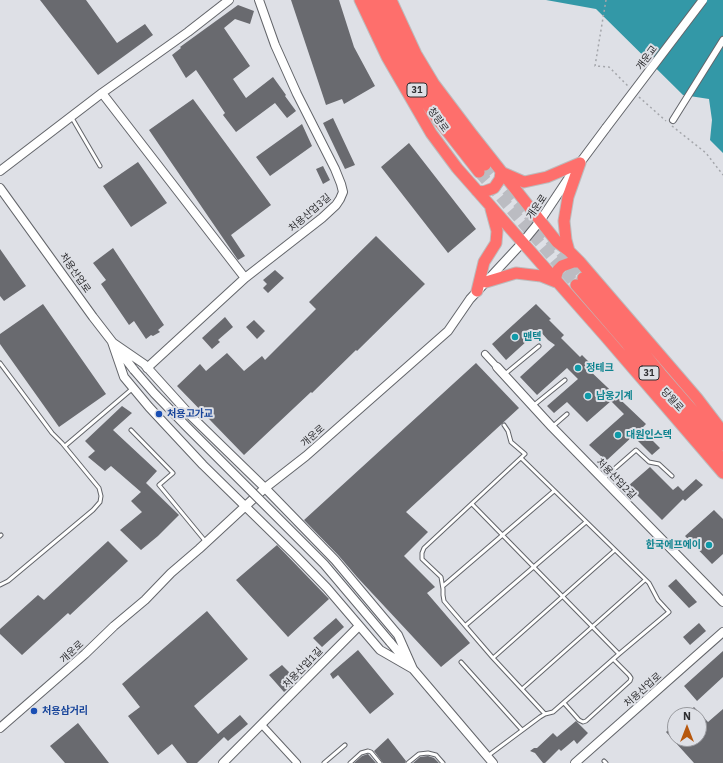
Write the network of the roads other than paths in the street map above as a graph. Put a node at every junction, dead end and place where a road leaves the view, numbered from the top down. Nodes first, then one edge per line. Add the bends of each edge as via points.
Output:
1 (220, 0) edge
2 (229, 0) edge
3 (258, 0) edge
4 (360, 0) edge
5 (370, 0) edge
6 (380, 0) edge
7 (390, 0) edge
8 (704, 0) edge
9 (213, 12) junction
10 (723, 40) edge
11 (102, 93) junction
12 (71, 116) junction
13 (673, 120) dead end
14 (606, 128) joint
15 (580, 163) junction
16 (100, 166) dead end
17 (0, 171) edge
18 (501, 172) junction
19 (0, 188) edge
20 (477, 191) junction
21 (491, 206) junction
22 (540, 221) junction
23 (522, 243) junction
24 (569, 251) junction
25 (580, 262) junction
26 (245, 278) junction
27 (486, 282) junction
28 (556, 282) junction
29 (477, 291) junction
30 (112, 342) junction
31 (539, 346) dead end
32 (485, 354) dead end
33 (0, 363) edge
34 (147, 368) junction
35 (497, 368) joint
36 (504, 375) junction
37 (565, 380) dead end
38 (133, 388) junction
39 (533, 406) junction
40 (567, 414) dead end
41 (504, 425) dead end
42 (552, 427) junction
43 (131, 430) dead end
44 (723, 432) edge
45 (723, 445) edge
46 (65, 446) junction
47 (521, 458) junction
48 (723, 460) edge
49 (723, 473) edge
50 (672, 476) dead end
51 (603, 479) junction
52 (265, 488) junction
53 (554, 491) junction
54 (472, 504) junction
55 (246, 506) junction
56 (586, 522) junction
57 (503, 535) junction
58 (206, 543) junction
59 (614, 550) junction
60 (534, 567) junction
61 (646, 580) junction
62 (0, 585) edge
63 (443, 586) junction
64 (562, 596) junction
65 (723, 602) edge
66 (359, 626) junction
67 (466, 626) junction
68 (592, 627) junction
69 (723, 632) edge
70 (619, 654) junction
71 (493, 658) junction
72 (613, 658) junction
73 (462, 662) dead end
74 (413, 669) junction
75 (522, 689) junction
76 (564, 702) junction
77 (545, 714) junction
78 (262, 725) junction
79 (0, 728) edge
80 (522, 730) junction
81 (345, 745) dead end
82 (490, 760) edge
83 (223, 763) edge
84 (297, 763) edge
85 (324, 763) edge
86 (350, 763) edge
87 (380, 763) edge
88 (408, 763) edge
89 (443, 763) edge
90 (575, 763) edge

1 - 9 lane
2 - 9 main road
3 - 26 main road, 처용산업3길 via 275,45 335,169 343,192 336,205 322,218
4 - 20 highway via 386,57 431,133
5 - 6 highway, 청량로 / 31 via 415,87 436,117 482,168 439,106 399,40
7 - 18 highway via 416,54 434,84
8 - 14 main road, 개운교, bridge
9 - 11 main road
10 - 13 street
11 - 12 main road
11 - 26 main road
12 - 16 lane
12 - 17 main road
14 - 15 main road, 개운로
15 - 18 highway via 547,177 524,182
15 - 22 main road, 개운로
15 - 24 highway via 568,197 564,221
18 - 20 highway via 494,188 483,192
18 - 22 highway
19 - 30 main road, 처용산업로
20 - 21 highway
21 - 23 highway
21 - 29 highway via 497,231 496,243 484,262
22 - 23 main road, 개운로
22 - 24 highway via 557,242
23 - 27 main road, 개운로
23 - 28 highway
24 - 25 highway
25 - 28 highway via 562,266 558,270
25 - 44 highway
26 - 34 main road, 처용산업3길
27 - 28 highway via 516,273 541,276
27 - 29 main road, 개운로
28 - 49 highway
29 - 52 main road, 개운로 via 448,331 306,456
30 - 34 main road
30 - 38 main road via 124,377
30 - 74 main road, 처용산업로, bridge via 187,428 324,564
31 - 36 lane
32 - 35 street
33 - 46 lane via 52,433
34 - 52 main road via 190,416
35 - 36 main road, 처용산업2길
36 - 39 main road, 처용산업2길
37 - 39 lane
38 - 46 lane
38 - 55 main road via 203,465
39 - 42 main road, 처용산업2길
40 - 42 lane
41 - 47 lane via 511,442 525,454
42 - 51 main road, 처용산업2길
43 - 58 lane via 173,473 159,485
45 - 48 highway, 당월로 / 31 via 579,281 655,380
46 - 62 lane via 99,488 100,502 8,581
47 - 53 lane
47 - 54 lane
50 - 51 lane via 659,464 649,462 636,450
51 - 65 main road, 처용산업2길
52 - 55 main road, 개운로
52 - 74 main road via 334,560 398,635
53 - 56 lane
53 - 57 lane
54 - 57 lane
54 - 63 lane via 424,548 422,559 441,577
55 - 58 main road, 개운로
55 - 66 main road via 322,582
56 - 59 lane
56 - 60 lane
57 - 60 lane
57 - 63 lane
58 - 79 main road, 개운로
59 - 61 lane
59 - 64 lane
60 - 64 lane
60 - 67 lane
61 - 68 lane
61 - 70 lane via 669,612
63 - 67 lane via 444,601
64 - 68 lane
64 - 71 lane
66 - 74 main road via 380,650
66 - 78 main road, 처용산업1길
67 - 71 lane
68 - 70 lane
68 - 75 lane
69 - 90 main road, 처용산업로
70 - 72 lane
71 - 75 lane
72 - 76 lane
72 - 76 lane via 630,675 630,680 586,721 579,720
73 - 80 lane
74 - 82 main road
75 - 77 lane
76 - 77 lane via 553,712
77 - 80 lane
78 - 83 main road, 처용산업1길
78 - 84 street
80 - 82 lane
81 - 85 lane
86 - 87 lane via 361,753 368,751
88 - 89 lane via 419,754 428,753 436,755

